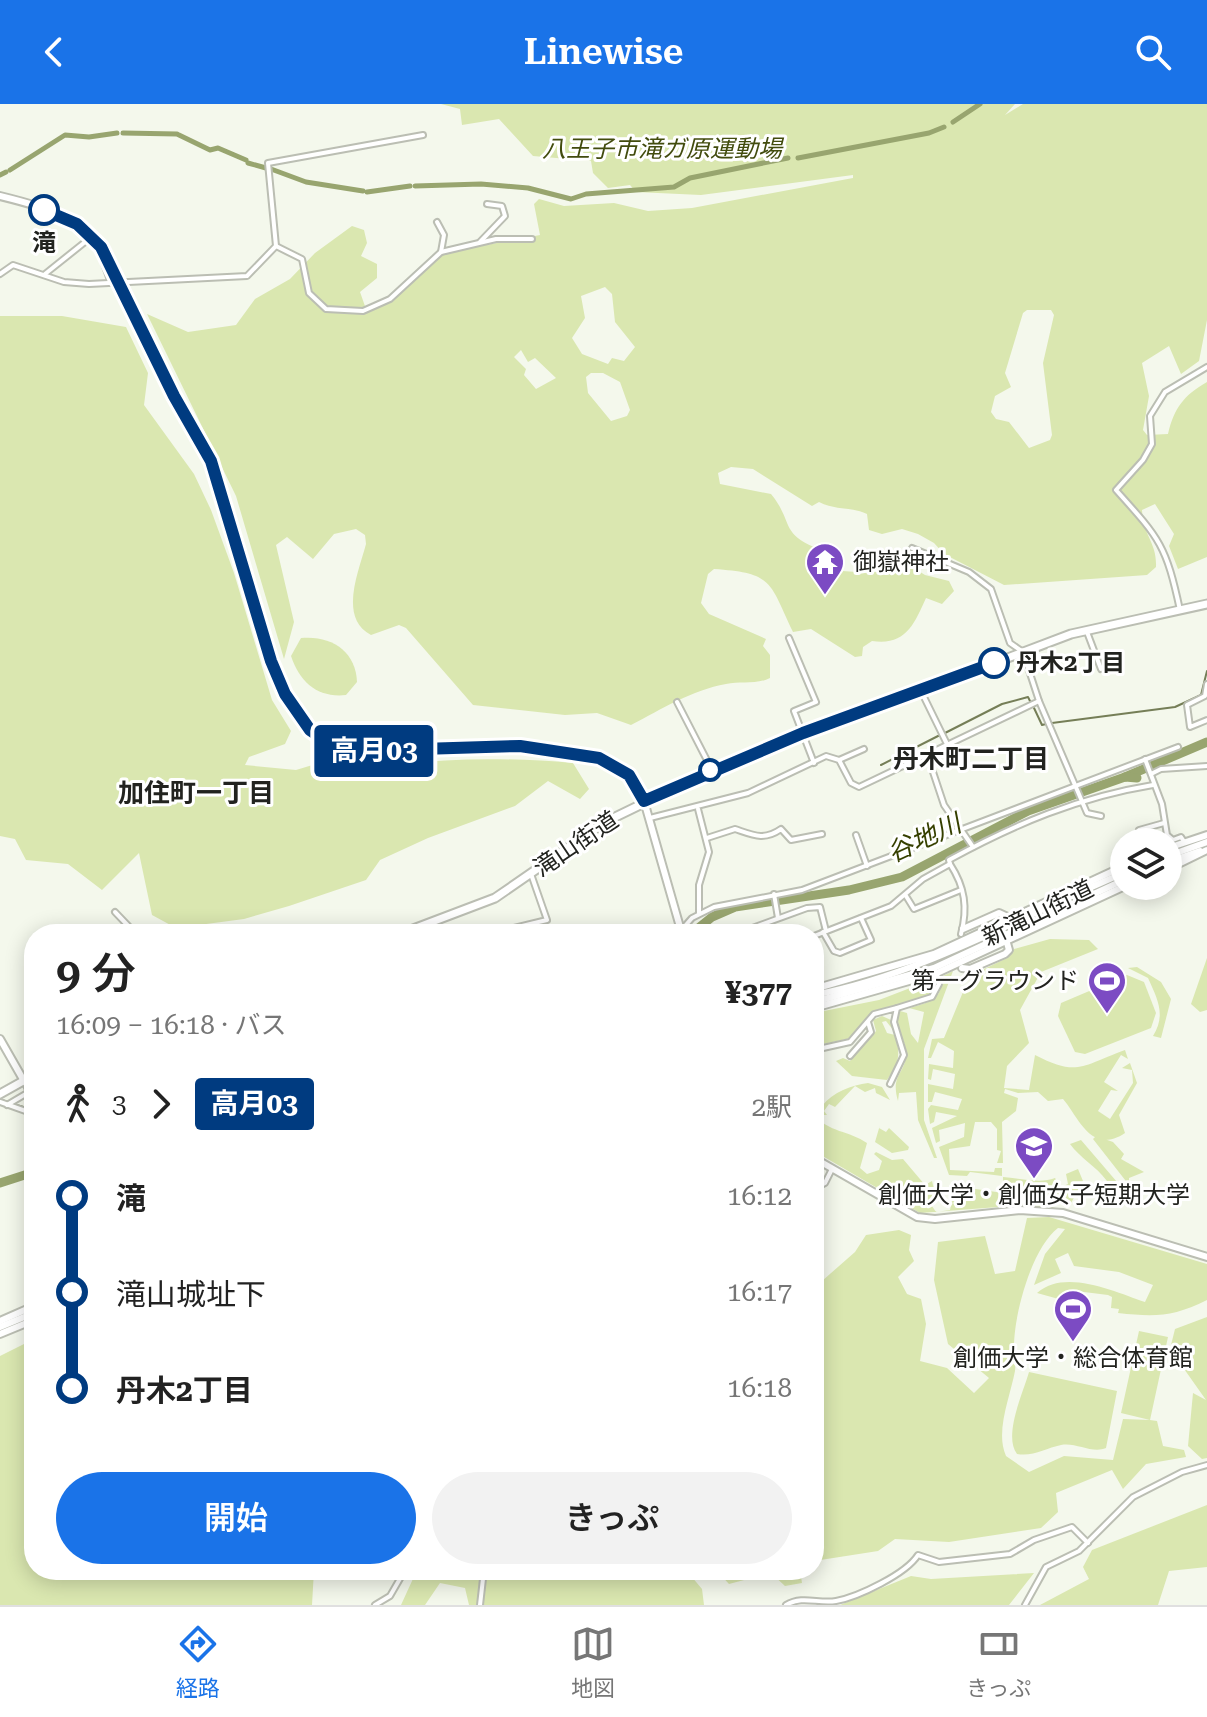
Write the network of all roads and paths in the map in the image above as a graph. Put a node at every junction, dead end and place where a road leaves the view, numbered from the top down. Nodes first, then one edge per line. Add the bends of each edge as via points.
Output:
1 (423, 135) dead end
2 (0, 196) edge
3 (487, 204) dead end
4 (437, 222) dead end
5 (92, 236) junction
6 (532, 239) dead end
7 (478, 244) junction
8 (276, 246) junction
9 (441, 252) junction
10 (106, 256) junction
11 (0, 274) edge
12 (45, 274) junction
13 (111, 283) junction
14 (1207, 367) edge
15 (912, 548) dead end
16 (1207, 604) edge
17 (1180, 610) junction
18 (1087, 630) junction
19 (789, 638) dead end
20 (1023, 652) junction
21 (1101, 669) dead end
22 (1207, 684) edge
23 (921, 690) junction
24 (1206, 696) edge
25 (1039, 701) junction
26 (677, 702) dead end
27 (1207, 720) edge
28 (803, 733) junction
29 (947, 744) junction
30 (1178, 747) dead end
31 (864, 749) dead end
32 (927, 754) junction
33 (839, 760) junction
34 (1146, 760) junction
35 (814, 763) junction
36 (1207, 766) edge
37 (712, 770) junction
38 (1150, 772) junction
39 (1153, 785) junction
40 (1077, 787) junction
41 (1081, 799) junction
42 (644, 801) junction
43 (698, 809) junction
44 (1101, 816) dead end
45 (649, 819) junction
46 (1165, 823) junction
47 (1146, 828) edge
48 (964, 832) junction
49 (822, 834) dead end
50 (856, 835) dead end
51 (1207, 835) edge
52 (707, 838) junction
53 (1207, 842) edge
54 (1185, 843) junction
55 (1182, 844) edge
56 (972, 846) junction
57 (1207, 849) edge
58 (1182, 851) edge
59 (1182, 857) edge
60 (1182, 862) edge
61 (950, 864) junction
62 (867, 866) junction
63 (1110, 873) edge
64 (531, 874) junction
65 (1110, 880) edge
66 (1110, 886) edge
67 (961, 890) junction
68 (1110, 893) edge
69 (774, 895) junction
70 (906, 896) junction
71 (115, 912) dead end
72 (699, 913) junction
73 (778, 918) junction
74 (861, 918) junction
75 (1012, 919) junction
76 (126, 924) edge
77 (438, 924) edge
78 (530, 924) edge
79 (678, 924) edge
80 (689, 924) edge
81 (762, 924) edge
82 (823, 924) edge
83 (824, 927) edge
84 (825, 932) junction
85 (962, 932) joint
86 (1007, 943) junction
87 (962, 968) dead end
88 (937, 973) junction
89 (824, 989) edge
90 (824, 990) edge
91 (824, 999) edge
92 (824, 1005) edge
93 (897, 1008) junction
94 (868, 1022) junction
95 (0, 1039) edge
96 (824, 1048) edge
97 (850, 1056) dead end
98 (24, 1081) joint
99 (890, 1084) dead end
100 (0, 1094) edge
101 (24, 1095) edge
102 (0, 1102) edge
103 (7, 1105) junction
104 (24, 1111) edge
105 (824, 1164) edge
106 (832, 1169) junction
107 (824, 1184) edge
108 (1207, 1257) edge
109 (24, 1310) edge
110 (24, 1317) edge
111 (0, 1321) edge
112 (24, 1324) edge
113 (0, 1327) edge
114 (0, 1334) edge
115 (1207, 1465) edge
116 (1088, 1543) junction
117 (399, 1580) edge
118 (483, 1580) edge
119 (375, 1605) edge
120 (480, 1605) edge
121 (786, 1605) edge
122 (1025, 1605) edge

1 - 8 street via 268,163
2 - 5 main road via 64,217
3 - 7 street via 502,206 505,216
4 - 9 street via 444,235
5 - 10 main road
5 - 12 street
6 - 7 street
7 - 9 street
8 - 9 street via 302,259 309,294 332,310 363,311 390,299
8 - 13 street via 247,276
10 - 13 street
10 - 42 main road, bridge via 215,470 271,661 285,694 310,730 356,751 520,746 599,758 629,775
11 - 12 street via 13,265
12 - 13 street via 64,282
14 - 17 street via 1165,392 1150,416 1152,444 1116,490 1165,549
15 - 20 street via 985,581 1010,643
16 - 17 highway, 滝山街道
17 - 18 highway, 滝山街道
18 - 20 highway, 滝山街道
18 - 21 street
19 - 28 street via 816,702 794,711
20 - 23 highway, 滝山街道
20 - 25 street
22 - 24 street
23 - 28 highway, 滝山街道
23 - 29 street
24 - 27 street via 1187,705 1190,727
25 - 29 street
25 - 40 street
26 - 37 street
28 - 35 street
28 - 37 highway, 滝山街道
29 - 32 street
30 - 34 street
31 - 33 street
32 - 33 street via 859,787 851,783
32 - 48 street via 944,805
33 - 35 street via 826,756
34 - 38 street
34 - 40 street
35 - 43 street
36 - 38 street
37 - 42 highway, 滝山街道
38 - 39 street
39 - 41 street
39 - 46 street
40 - 41 street
40 - 48 street
41 - 44 street via 1087,813
41 - 56 street
42 - 45 main road
42 - 64 highway, 滝山街道
43 - 45 street
43 - 52 street
45 - 79 main road
46 - 47 street
46 - 54 street via 1170,839 1181,837
48 - 56 street
48 - 62 street
49 - 52 street via 791,840 781,829 770,837 751,837 735,829
50 - 62 street
51 - 54 main road
52 - 72 street
53 - 58 main road
54 - 55 main road
56 - 61 street
57 - 59 main road
57 - 60 main road
61 - 67 street
61 - 70 street
62 - 69 street
63 - 75 main road
64 - 77 highway, 滝山街道 via 495,898
64 - 78 street via 547,920
65 - 90 main road, 新滝山街道 via 948,955 888,977
66 - 91 main road, 新滝山街道 via 934,968
67 - 70 street via 914,909
67 - 85 street via 967,908
68 - 86 main road
69 - 72 street
69 - 73 street
70 - 74 street
71 - 76 street
72 - 80 street
73 - 81 street
73 - 82 street via 820,907
74 - 84 street
74 - 84 street via 871,940 840,953
75 - 85 main road via 995,913
75 - 89 main road via 908,964
83 - 84 street
86 - 87 main road via 1005,954
86 - 88 main road
88 - 92 main road
88 - 93 street via 939,984 932,997
93 - 94 street via 874,1014
93 - 99 street via 894,1022 904,1055
94 - 96 street via 850,1042
94 - 97 street via 871,1032
95 - 98 main road
98 - 100 highway
101 - 103 street
102 - 103 street
103 - 104 street
105 - 106 main road
106 - 107 street
106 - 108 main road via 917,1217 1038,1210
109 - 111 main road
110 - 113 main road
112 - 114 main road
115 - 116 street via 1133,1497
116 - 121 street via 1072,1527 1010,1554 939,1562 918,1555 904,1571 837,1601 797,1599
116 - 122 street via 1046,1567
117 - 119 street via 390,1596
118 - 120 street

